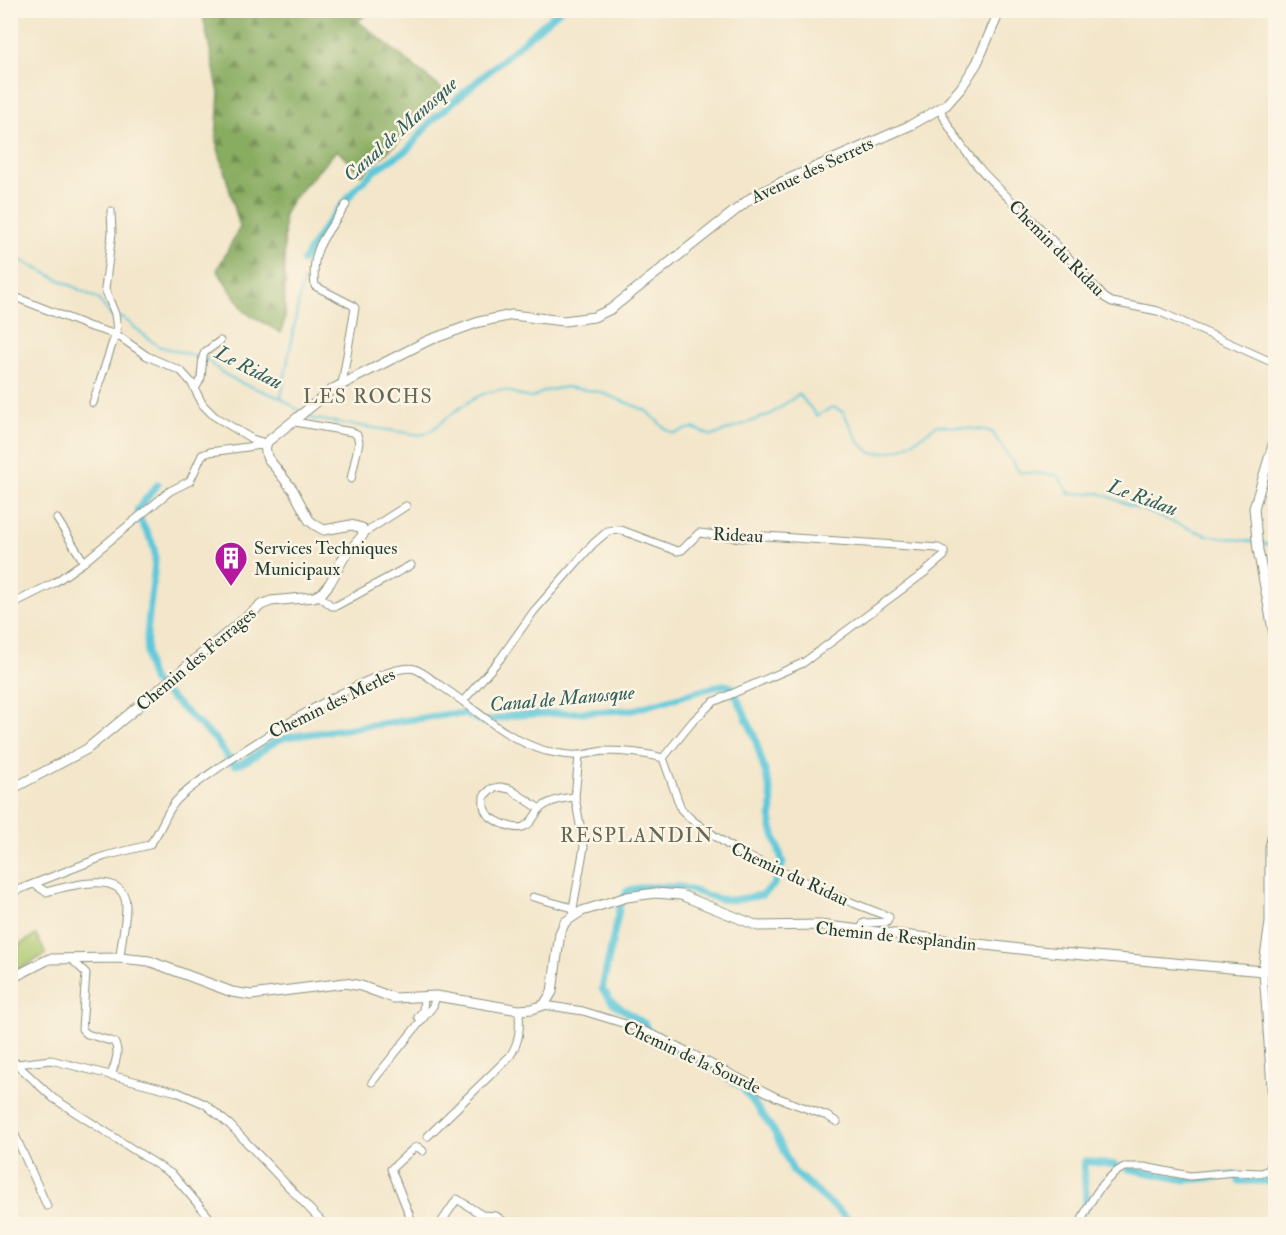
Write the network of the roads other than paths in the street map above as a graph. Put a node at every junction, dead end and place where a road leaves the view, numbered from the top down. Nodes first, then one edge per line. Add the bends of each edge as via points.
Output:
1 (1000, 10) edge
2 (940, 111) junction
3 (346, 205) dead end
4 (111, 211) dead end
5 (10, 295) edge
6 (117, 334) junction
7 (220, 341) dead end
8 (1275, 364) edge
9 (342, 384) junction
10 (195, 389) junction
11 (93, 403) dead end
12 (300, 417) junction
13 (1275, 435) edge
14 (264, 444) junction
15 (351, 479) dead end
16 (406, 506) dead end
17 (57, 519) dead end
18 (364, 533) junction
19 (84, 562) junction
20 (411, 565) dead end
21 (319, 596) junction
22 (10, 605) edge
23 (1275, 645) edge
24 (464, 700) junction
25 (579, 756) junction
26 (663, 758) junction
27 (10, 790) edge
28 (575, 797) junction
29 (540, 809) junction
30 (1275, 823) edge
31 (34, 884) junction
32 (11, 893) edge
33 (533, 897) dead end
34 (574, 912) junction
35 (860, 930) junction
36 (70, 958) junction
37 (120, 958) junction
38 (1263, 971) junction
39 (1275, 972) edge
40 (10, 979) edge
41 (436, 996) junction
42 (424, 997) junction
43 (544, 1005) junction
44 (519, 1010) junction
45 (1268, 1031) junction
46 (392, 1049) dead end
47 (10, 1058) edge
48 (1275, 1060) edge
49 (17, 1064) junction
50 (111, 1076) junction
51 (372, 1082) dead end
52 (837, 1122) dead end
53 (10, 1124) edge
54 (428, 1136) dead end
55 (423, 1151) dead end
56 (47, 1206) dead end
57 (215, 1224) edge
58 (324, 1224) edge
59 (412, 1224) edge
60 (440, 1224) edge
61 (507, 1224) edge
62 (1080, 1224) edge

1 - 2 street, Avenue des Serrets via 977,63
2 - 8 street, Chemin du Ridau via 954,138 978,169 1106,298 1158,311
2 - 9 street, Avenue des Serrets via 751,198 611,309 594,317 564,321 519,315 478,322 427,341
3 - 9 street via 316,251 313,268 315,286 355,308
4 - 6 street via 105,289 116,318
5 - 6 street
6 - 10 street via 147,356 181,371
6 - 11 street
7 - 10 street via 205,352
9 - 12 street, Avenue des Serrets
10 - 14 street via 214,416
12 - 14 street, Avenue des Serrets
12 - 15 street via 357,435
13 - 23 street via 1255,505 1257,542
14 - 18 street via 267,457 293,490 309,520 324,530 358,525
14 - 19 street via 200,457 192,479 172,489
16 - 18 street
17 - 19 street
18 - 21 street
19 - 22 street
20 - 21 street via 336,606
21 - 27 street, Chemin des Ferrages via 261,605 87,749
24 - 25 street, Chemin des Merles via 529,745
24 - 26 street, Rideau via 534,611 597,539 612,530 677,551 699,533 942,549 945,554 940,560 797,667 715,700
24 - 31 street, Chemin des Merles via 415,669 396,670 374,679 233,756 175,801 149,844 105,856
25 - 26 street, Chemin des Merles via 612,751
25 - 28 street
26 - 35 street, Chemin du Ridau via 684,813 738,852 889,917 886,922 864,923
28 - 29 street
28 - 34 street via 584,847
29 - 29 street via 528,824 514,827 489,816 484,799 489,790 510,789
30 - 38 street via 1269,856 1270,923
31 - 32 street, Chemin des Merles
31 - 37 street via 46,892 99,882 119,889 126,905
33 - 34 street
34 - 35 street, Chemin de Resplandin via 655,893 681,895 758,926 819,925
34 - 43 street via 561,931 552,992
35 - 38 street, Chemin de Resplandin via 1028,951
36 - 37 street
36 - 40 street via 48,959
36 - 50 street via 86,973 82,1029 117,1045
37 - 42 street via 149,961 240,994 345,983 394,998
38 - 39 street
38 - 45 street
41 - 42 street
41 - 44 street
41 - 51 street via 433,1006
42 - 46 street via 423,1010
43 - 44 street
43 - 52 street, Chemin de la Sourde via 583,1011 645,1032 776,1097
44 - 54 street via 520,1033 510,1056
45 - 48 street
45 - 62 street via 1275,1144 1269,1170 1190,1176 1128,1166 1111,1177 1092,1199
47 - 49 street
49 - 50 street via 51,1060
49 - 57 street via 52,1098 173,1175
50 - 58 street via 177,1092 208,1106
53 - 56 street
55 - 59 street via 414,1148 391,1169
60 - 61 street via 457,1199 482,1215 496,1216

